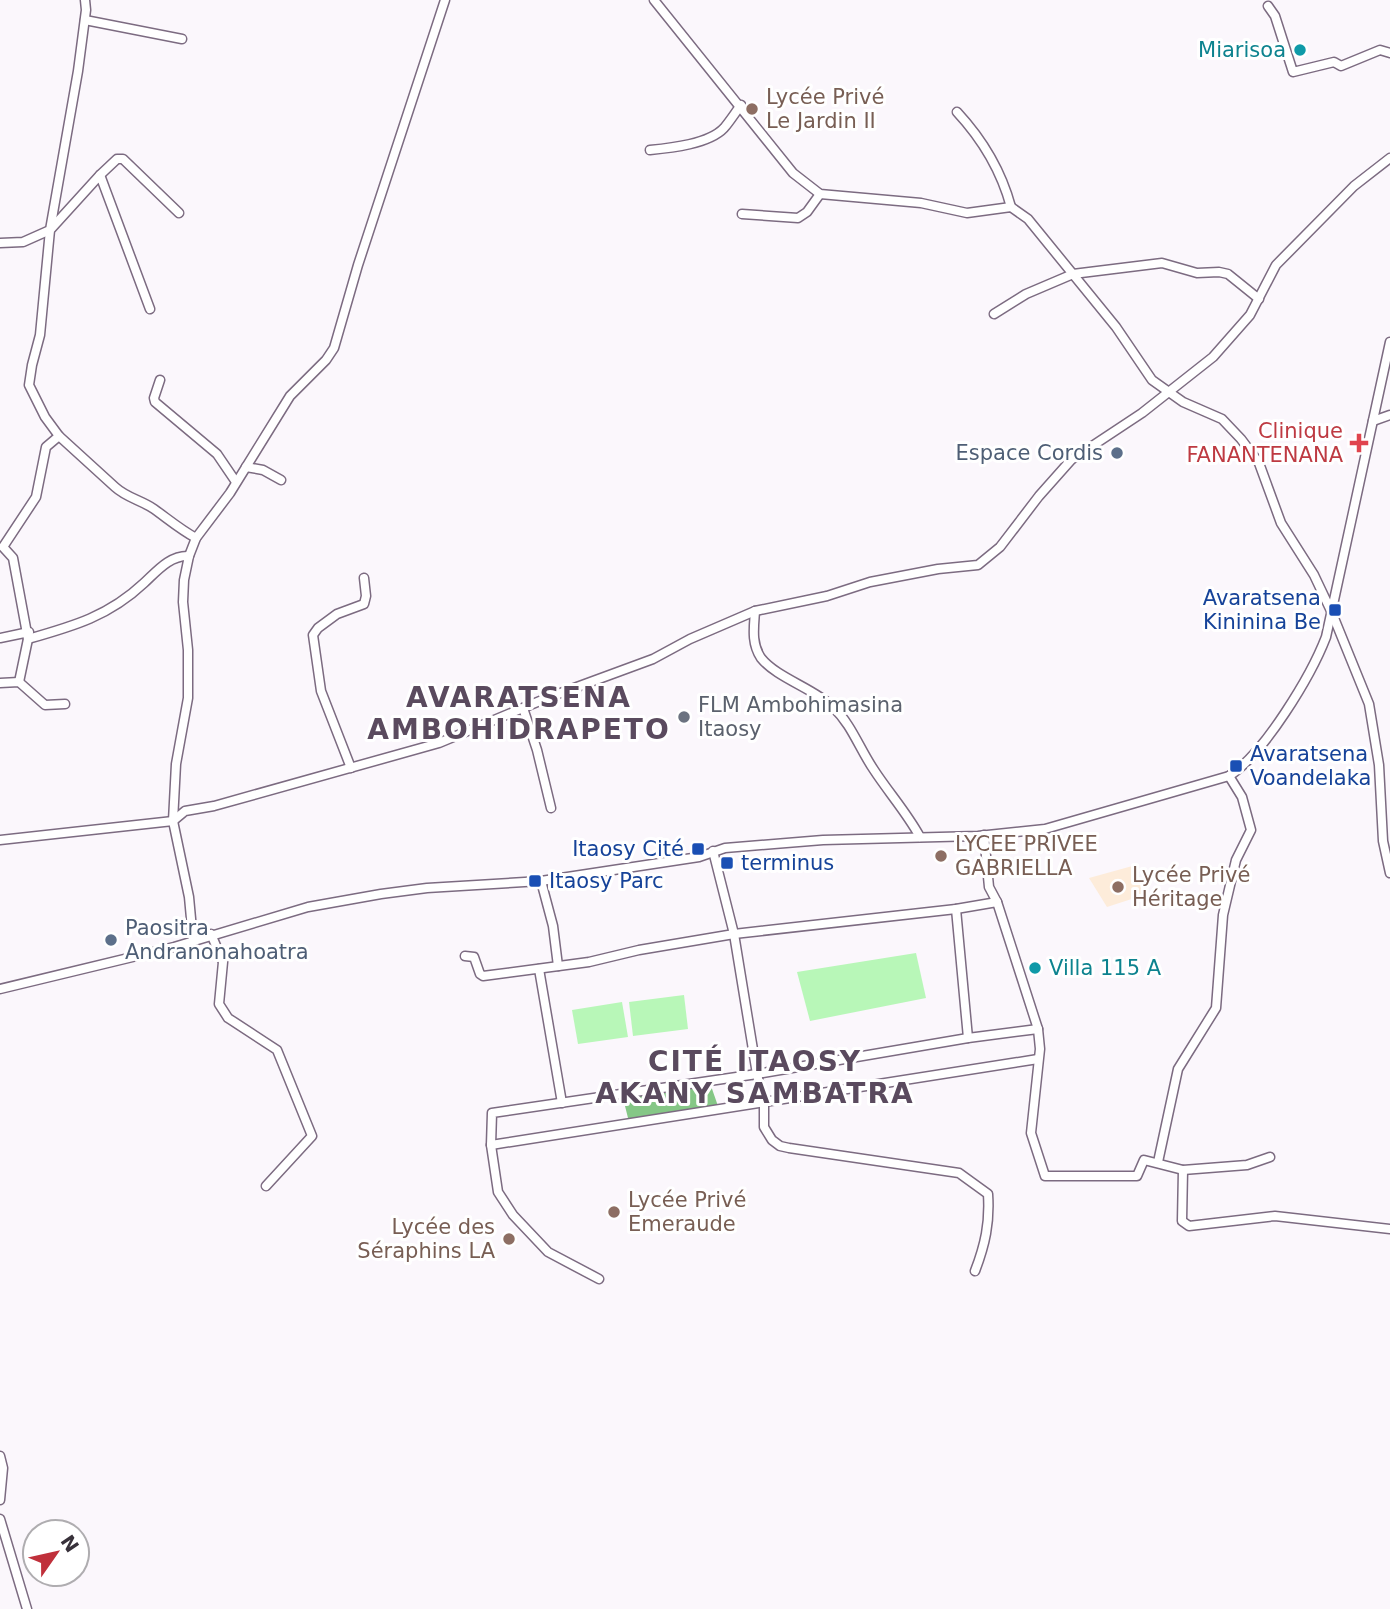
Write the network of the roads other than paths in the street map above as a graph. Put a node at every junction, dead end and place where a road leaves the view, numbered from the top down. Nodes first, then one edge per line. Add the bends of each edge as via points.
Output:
1 (85, 0) edge
2 (445, 0) edge
3 (654, 0) edge
4 (1268, 6) dead end
5 (85, 20) junction
6 (182, 39) dead end
7 (1390, 53) edge
8 (741, 105) junction
9 (957, 111) dead end
10 (650, 150) dead end
11 (1390, 158) edge
12 (100, 175) junction
13 (820, 194) junction
14 (1011, 207) junction
15 (179, 213) dead end
16 (742, 215) dead end
17 (50, 230) junction
18 (0, 243) edge
19 (1073, 274) junction
20 (1259, 299) junction
21 (150, 309) dead end
22 (994, 314) dead end
23 (1390, 342) edge
24 (160, 380) dead end
25 (1167, 393) junction
26 (1390, 415) edge
27 (1373, 421) junction
28 (59, 436) junction
29 (246, 467) junction
30 (281, 480) dead end
31 (236, 482) junction
32 (196, 538) junction
33 (2, 547) edge
34 (189, 556) junction
35 (364, 578) dead end
36 (755, 611) junction
37 (1332, 613) junction
38 (29, 636) junction
39 (0, 638) edge
40 (19, 682) junction
41 (0, 683) edge
42 (65, 704) dead end
43 (523, 708) junction
44 (351, 768) junction
45 (1229, 776) junction
46 (551, 808) dead end
47 (173, 821) junction
48 (984, 835) junction
49 (920, 837) junction
50 (0, 840) edge
51 (713, 852) junction
52 (1390, 873) edge
53 (541, 881) junction
54 (997, 902) junction
55 (956, 909) junction
56 (211, 934) junction
57 (734, 934) junction
58 (193, 940) junction
59 (465, 956) dead end
60 (558, 965) junction
61 (539, 970) junction
62 (0, 989) edge
63 (1038, 1029) junction
64 (968, 1038) junction
65 (1038, 1059) junction
66 (757, 1074) junction
67 (562, 1103) junction
68 (764, 1104) junction
69 (491, 1145) junction
70 (1270, 1157) dead end
71 (1158, 1162) junction
72 (1183, 1170) junction
73 (266, 1186) dead end
74 (1390, 1229) edge
75 (975, 1271) dead end
76 (599, 1279) dead end
77 (0, 1456) edge
78 (0, 1500) edge
79 (0, 1519) edge
80 (27, 1609) edge

1 - 5 street
2 - 29 street via 334,348 290,397
3 - 8 street
4 - 7 street via 1293,72 1334,61 1341,66 1380,50
5 - 6 street
5 - 17 street
8 - 10 street via 722,130 692,143
8 - 13 street via 793,173
9 - 14 street via 1003,179
11 - 20 street via 1354,186 1285,256
12 - 15 street via 122,159
12 - 17 street
12 - 21 street
13 - 14 street via 921,203 967,213
13 - 16 street via 798,218
14 - 19 street via 1028,219
17 - 18 street via 23,242
17 - 28 street via 40,335 29,385
19 - 20 street via 1162,263 1197,273 1228,274
19 - 22 street
19 - 25 street via 1152,380
20 - 25 street via 1226,344
23 - 27 street
24 - 31 street via 156,402 217,454
25 - 36 street via 1071,460 1000,547 978,565 870,582
25 - 37 street via 1222,419 1241,439 1259,463 1281,523
26 - 27 street
27 - 37 street
28 - 32 street via 125,495
28 - 33 street via 46,447 36,497
29 - 30 street
29 - 31 street
31 - 32 street
32 - 34 street
33 - 38 street via 13,558
34 - 38 street via 167,563 100,615 67,629
34 - 47 street via 183,602 188,698 176,764
35 - 44 street via 364,604 337,614 313,635 321,691
36 - 43 street via 653,659
36 - 49 street via 754,642 763,660 845,718 874,771
37 - 45 street via 1306,681 1261,745
37 - 52 street via 1369,704
38 - 39 street
38 - 40 street
40 - 41 street
40 - 42 street via 45,705
43 - 44 street via 439,743
43 - 46 street
44 - 47 street via 185,811
45 - 48 street via 1045,829
45 - 71 street via 1242,797 1251,830 1236,860 1223,915 1216,1008 1178,1069
47 - 50 street
47 - 58 street
48 - 49 street
48 - 54 street via 989,887
49 - 51 street
51 - 53 street
51 - 57 street
53 - 56 street via 381,894 308,907
53 - 60 street
54 - 55 street
54 - 63 street
55 - 57 street
55 - 64 street
56 - 58 street
56 - 73 street via 223,962 219,1004 228,1018 277,1050 312,1136
57 - 60 street
57 - 66 street
58 - 62 street
59 - 61 street via 474,957 483,976
60 - 61 street
61 - 67 street
63 - 64 street
63 - 65 street
64 - 66 street
65 - 68 street
65 - 71 street via 1031,1133 1045,1176 1137,1176 1144,1160
66 - 67 street
66 - 68 street
67 - 69 street via 492,1114
68 - 69 street
68 - 75 street via 764,1127 780,1146 959,1173 975,1183 988,1194 989,1216 986,1243
69 - 76 street via 498,1192 513,1215 548,1252
70 - 72 street via 1247,1165
71 - 72 street
72 - 74 street via 1182,1221 1189,1226 1275,1216
77 - 78 street
79 - 80 street

